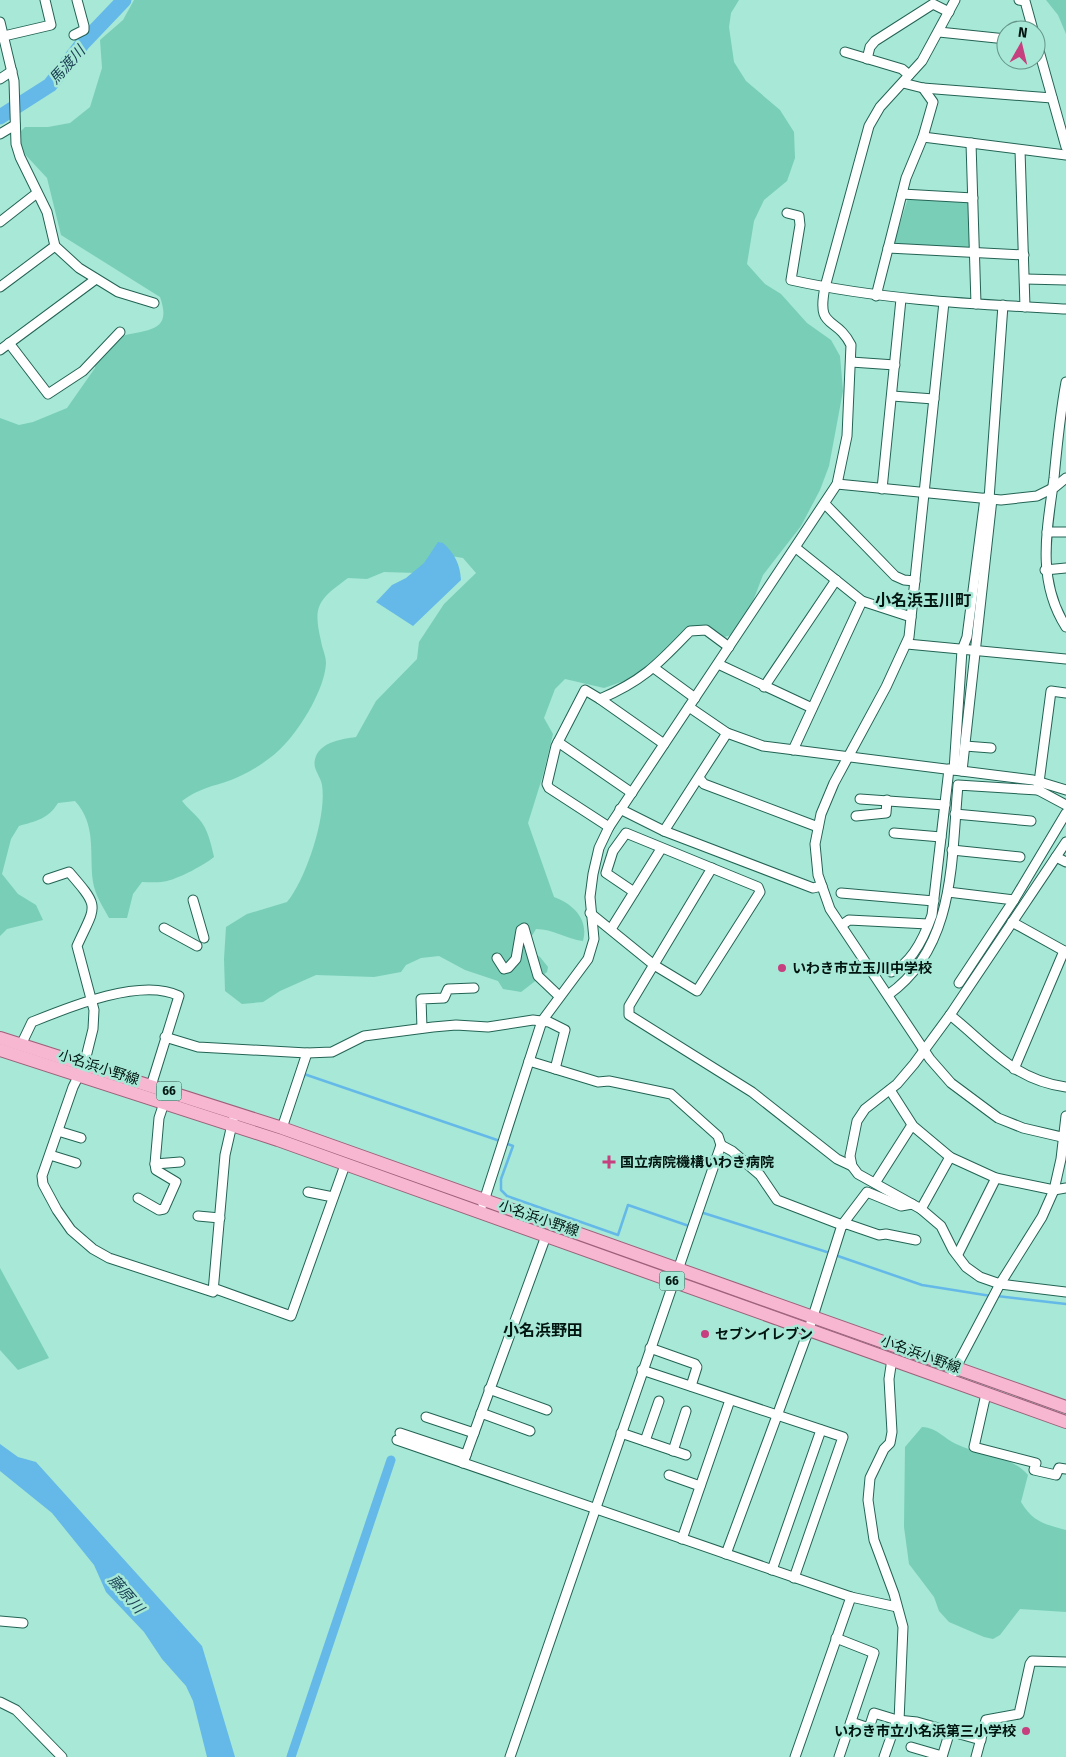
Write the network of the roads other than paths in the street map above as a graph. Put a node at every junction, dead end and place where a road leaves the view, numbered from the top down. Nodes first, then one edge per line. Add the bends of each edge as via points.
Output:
1 (45, 0) edge
2 (77, 0) edge
3 (955, 0) edge
4 (1019, 0) edge
5 (949, 12) junction
6 (1030, 20) edge
7 (0, 22) edge
8 (938, 32) junction
9 (74, 34) dead end
10 (4, 36) junction
11 (996, 38) edge
12 (845, 52) dead end
13 (867, 59) junction
14 (1044, 70) edge
15 (12, 72) junction
16 (909, 75) junction
17 (0, 79) edge
18 (903, 83) junction
19 (923, 88) junction
20 (1052, 98) junction
21 (15, 125) junction
22 (0, 134) edge
23 (923, 137) junction
24 (971, 143) junction
25 (1066, 147) edge
26 (1020, 150) junction
27 (1066, 155) edge
28 (37, 193) junction
29 (902, 194) junction
30 (973, 198) junction
31 (787, 213) dead end
32 (0, 222) edge
33 (55, 246) junction
34 (888, 248) junction
35 (975, 252) junction
36 (1024, 256) junction
37 (96, 279) junction
38 (1025, 279) junction
39 (1066, 280) edge
40 (0, 287) edge
41 (826, 288) junction
42 (876, 296) junction
43 (901, 298) junction
44 (944, 302) junction
45 (154, 304) dead end
46 (976, 304) junction
47 (1003, 305) junction
48 (1025, 306) junction
49 (1066, 309) edge
50 (120, 332) dead end
51 (9, 343) junction
52 (0, 350) edge
53 (851, 362) junction
54 (895, 364) junction
55 (1066, 382) edge
56 (892, 396) junction
57 (934, 398) junction
58 (1066, 478) edge
59 (837, 484) junction
60 (1052, 488) junction
61 (882, 489) junction
62 (925, 493) junction
63 (989, 499) junction
64 (826, 504) junction
65 (1047, 532) junction
66 (1066, 532) edge
67 (796, 548) junction
68 (1066, 568) edge
69 (1046, 570) junction
70 (836, 580) junction
71 (916, 581) junction
72 (862, 601) junction
73 (911, 616) junction
74 (1066, 627) edge
75 (907, 644) junction
76 (730, 647) junction
77 (962, 650) junction
78 (975, 651) junction
79 (1066, 659) edge
80 (718, 664) junction
81 (654, 668) junction
82 (764, 687) junction
83 (1066, 693) edge
84 (695, 698) junction
85 (600, 699) junction
86 (689, 707) junction
87 (812, 708) junction
88 (727, 733) junction
89 (558, 742) junction
90 (664, 744) junction
91 (964, 746) junction
92 (991, 748) dead end
93 (793, 750) junction
94 (849, 757) junction
95 (955, 770) junction
96 (699, 778) junction
97 (1039, 786) junction
98 (1066, 790) edge
99 (632, 792) junction
100 (860, 799) dead end
101 (887, 800) junction
102 (945, 805) junction
103 (1066, 805) edge
104 (620, 809) junction
105 (1066, 813) edge
106 (955, 814) junction
107 (856, 816) dead end
108 (1031, 821) dead end
109 (608, 827) junction
110 (818, 827) junction
111 (664, 831) junction
112 (894, 833) dead end
113 (941, 837) junction
114 (1066, 842) edge
115 (660, 849) junction
116 (952, 850) junction
117 (1020, 857) dead end
118 (1056, 857) junction
119 (1066, 862) edge
120 (712, 868) junction
121 (48, 879) dead end
122 (822, 886) junction
123 (634, 892) junction
124 (948, 892) junction
125 (841, 893) dead end
126 (193, 900) dead end
127 (1014, 900) junction
128 (934, 901) junction
129 (590, 912) junction
130 (1012, 922) junction
131 (928, 924) junction
132 (842, 926) junction
133 (164, 928) dead end
134 (611, 929) junction
135 (204, 938) dead end
136 (197, 946) dead end
137 (1065, 951) edge
138 (497, 958) dead end
139 (654, 965) junction
140 (892, 972) dead end
141 (959, 983) dead end
142 (474, 988) dead end
143 (559, 996) junction
144 (888, 996) junction
145 (92, 1001) junction
146 (950, 1015) junction
147 (542, 1021) junction
148 (422, 1028) junction
149 (165, 1037) junction
150 (0, 1038) edge
151 (21, 1045) junction
152 (0, 1050) edge
153 (924, 1050) junction
154 (307, 1053) junction
155 (529, 1062) junction
156 (555, 1069) junction
157 (1014, 1069) junction
158 (81, 1071) junction
159 (151, 1086) junction
160 (1066, 1088) edge
161 (890, 1090) junction
162 (164, 1103) junction
163 (1066, 1116) edge
164 (233, 1118) junction
165 (912, 1125) junction
166 (282, 1128) junction
167 (58, 1131) junction
168 (81, 1138) dead end
169 (1065, 1138) edge
170 (721, 1145) junction
171 (50, 1155) junction
172 (950, 1157) junction
173 (180, 1162) dead end
174 (76, 1163) dead end
175 (155, 1164) junction
176 (345, 1165) junction
177 (852, 1166) junction
178 (996, 1178) junction
179 (875, 1183) junction
180 (1066, 1188) edge
181 (1054, 1190) junction
182 (308, 1192) dead end
183 (334, 1196) junction
184 (138, 1198) dead end
185 (484, 1200) junction
186 (912, 1204) junction
187 (921, 1209) junction
188 (480, 1214) junction
189 (198, 1216) dead end
190 (220, 1218) junction
191 (842, 1225) junction
192 (546, 1236) junction
193 (916, 1240) dead end
194 (958, 1254) junction
195 (676, 1276) junction
196 (1000, 1284) junction
197 (213, 1288) junction
198 (1066, 1292) edge
199 (810, 1323) junction
200 (650, 1348) junction
201 (892, 1359) junction
202 (955, 1366) junction
203 (642, 1370) junction
204 (950, 1380) junction
205 (691, 1386) junction
206 (490, 1388) junction
207 (986, 1394) junction
208 (730, 1400) junction
209 (659, 1401) dead end
210 (1066, 1407) edge
211 (547, 1410) dead end
212 (686, 1411) dead end
213 (481, 1413) junction
214 (776, 1415) junction
215 (426, 1417) dead end
216 (1066, 1422) edge
217 (821, 1430) junction
218 (530, 1431) dead end
219 (474, 1433) junction
220 (621, 1433) junction
221 (398, 1437) dead end
222 (645, 1441) junction
223 (673, 1451) junction
224 (686, 1455) dead end
225 (464, 1459) junction
226 (1066, 1469) edge
227 (669, 1476) dead end
228 (700, 1486) junction
229 (595, 1509) junction
230 (682, 1539) junction
231 (726, 1554) junction
232 (772, 1570) junction
233 (794, 1578) junction
234 (851, 1597) junction
235 (896, 1607) junction
236 (0, 1621) edge
237 (24, 1624) dead end
238 (836, 1638) junction
239 (1066, 1662) edge
240 (0, 1702) edge
241 (898, 1720) junction
242 (851, 1722) junction
243 (950, 1731) junction
244 (981, 1740) junction
245 (911, 1747) dead end
246 (942, 1756) edge
247 (62, 1757) edge
248 (510, 1757) edge
249 (795, 1757) edge
250 (839, 1757) edge
251 (884, 1757) edge
252 (976, 1757) edge

1 - 10 street via 51,25
2 - 9 street via 84,30
3 - 5 street
4 - 6 street via 1025,1
5 - 8 street
5 - 13 street via 933,4 875,41
7 - 10 street
8 - 11 street
8 - 16 street via 922,61
10 - 15 street
12 - 13 street
13 - 16 street via 902,69
14 - 20 street
15 - 17 street
15 - 21 street
16 - 18 street
18 - 19 street
18 - 41 street via 880,107 869,126
19 - 20 street
19 - 23 street via 933,102
20 - 25 street
21 - 22 street
21 - 28 street via 20,157
23 - 24 street
23 - 29 street
24 - 26 street
24 - 30 street
26 - 27 street
26 - 36 street
28 - 32 street
28 - 33 street via 47,212
29 - 30 street
29 - 34 street
30 - 35 street
31 - 41 street via 799,216 800,224 791,280
33 - 37 street
33 - 40 street
34 - 35 street
34 - 42 street
35 - 36 street
35 - 46 street
36 - 38 street
37 - 45 street via 118,292
37 - 51 street
38 - 39 street
38 - 48 street
41 - 42 street
41 - 53 street via 822,305 824,317 844,331 851,344
42 - 43 street
43 - 44 street
43 - 54 street
44 - 46 street
44 - 57 street
46 - 47 street
47 - 48 street
47 - 63 street
48 - 49 street
50 - 51 street via 83,371 48,394
51 - 52 street
53 - 54 street
53 - 59 street via 847,436
54 - 56 street
55 - 60 street
56 - 57 street
56 - 61 street
57 - 62 street
58 - 60 street
59 - 61 street
59 - 64 street
60 - 63 street via 1028,498
60 - 65 street
61 - 62 street
62 - 63 street
62 - 71 street
63 - 77 street via 967,637
63 - 78 street
64 - 67 street
64 - 71 street via 895,576
65 - 66 street
65 - 69 street
67 - 70 street
67 - 76 street
68 - 69 street
69 - 74 street via 1054,604
70 - 72 street
70 - 82 street
71 - 73 street
72 - 73 street
72 - 87 street
73 - 75 street
75 - 77 street
75 - 94 street
76 - 80 street
76 - 81 street via 706,630 690,631
77 - 78 street
77 - 95 street
78 - 79 street
78 - 91 street
80 - 82 street
80 - 84 street
81 - 84 street
81 - 85 street via 625,688
82 - 87 street
83 - 97 street via 1051,691
84 - 86 street
85 - 89 street via 586,690
85 - 90 street
86 - 88 street
86 - 90 street
87 - 93 street
88 - 93 street via 763,746
88 - 96 street
89 - 99 street
89 - 109 street via 547,784 549,788
90 - 99 street
91 - 92 street
91 - 95 street
93 - 94 street
94 - 95 street
94 - 110 street via 824,806
95 - 97 street
95 - 102 street
96 - 110 street via 704,784
96 - 111 street
97 - 98 street
97 - 103 street
97 - 106 street via 958,785
99 - 104 street
100 - 101 street
101 - 102 street
101 - 107 street via 886,814
102 - 113 street
104 - 109 street
104 - 111 street
105 - 127 street
106 - 108 street
106 - 116 street
109 - 129 street via 593,874
110 - 122 street via 815,844
111 - 122 street via 813,888
112 - 113 street
113 - 128 street
114 - 118 street
115 - 120 street
115 - 123 street
115 - 123 street via 626,833 613,851 606,873
116 - 117 street
116 - 124 street
118 - 119 street
118 - 130 street
120 - 139 street
120 - 139 street via 758,887 760,892 697,991
121 - 145 street via 69,872 90,897 93,913 77,946
122 - 132 street via 830,909
123 - 134 street
124 - 127 street
124 - 144 street via 941,925 928,952 899,988
125 - 128 street
126 - 135 street
127 - 141 street
128 - 131 street
129 - 134 street
129 - 143 street via 594,939 588,959
130 - 137 street
130 - 146 street
131 - 132 street via 849,920
131 - 140 street via 909,958
132 - 144 street
133 - 136 street
134 - 139 street
137 - 157 street
138 - 143 street via 504,969 514,963 524,928 538,976
139 - 177 street via 629,1006 629,1015 752,1092 837,1159
142 - 148 street via 448,989 444,998 422,999
143 - 147 street
144 - 153 street
145 - 149 street via 158,989 180,996
145 - 151 street via 32,1022
145 - 158 street via 93,1029
146 - 153 street
146 - 157 street via 986,1049
147 - 148 street via 488,1027
147 - 155 street
147 - 156 street via 566,1032
148 - 154 street via 364,1036 332,1052
149 - 154 street via 211,1049
149 - 159 street
150 - 151 main road, 小名浜小野線 / 66
151 - 158 main road, 小名浜小野線 / 66
152 - 158 main road, 小名浜小野線 / 66
153 - 161 street
153 - 169 street via 951,1083 998,1118
154 - 166 street
155 - 156 street
155 - 185 street
156 - 170 street via 598,1082 609,1081 672,1094 718,1136
157 - 160 street via 1030,1078
158 - 159 main road, 小名浜小野線 / 66
158 - 162 main road, 小名浜小野線 / 66
158 - 167 street
159 - 164 main road, 小名浜小野線 / 66
161 - 165 street
161 - 177 street via 865,1109 857,1121 850,1156
162 - 164 main road, 小名浜小野線 / 66
162 - 175 street via 159,1118
163 - 169 street
164 - 166 main road, 小名浜小野線 / 66
164 - 176 main road, 小名浜小野線 / 66
164 - 190 street via 225,1155
165 - 172 street
165 - 179 street
166 - 185 main road, 小名浜小野線 / 66
167 - 168 street
167 - 171 street
169 - 181 street
170 - 191 street via 760,1175 777,1200
170 - 195 street
171 - 174 street
171 - 197 street via 42,1180 57,1210 78,1238 110,1258 213,1292
172 - 178 street
172 - 187 street
173 - 175 street
175 - 184 street via 156,1170 176,1182 172,1194 164,1209 159,1210
176 - 183 street
176 - 188 main road, 小名浜小野線 / 66
177 - 179 street via 858,1174
178 - 181 street
178 - 194 street
179 - 186 street
180 - 181 street
181 - 196 street via 1042,1217
182 - 183 street
183 - 197 street via 291,1316 246,1294
185 - 188 street
185 - 195 main road, 小名浜小野線 / 66
186 - 187 street
186 - 191 street via 901,1206 867,1192
187 - 194 street via 941,1226
188 - 192 main road, 小名浜小野線 / 66
189 - 190 street
190 - 197 street
191 - 193 street
191 - 199 street
192 - 195 main road, 小名浜小野線 / 66
192 - 206 street
194 - 196 street via 966,1267 980,1277
195 - 199 main road, 小名浜小野線 / 66
195 - 200 street
196 - 198 street
196 - 202 street
199 - 201 main road, 小名浜小野線 / 66
199 - 202 main road, 小名浜小野線 / 66
199 - 214 street
200 - 203 street
200 - 205 street via 695,1364 697,1367
201 - 204 main road, 小名浜小野線 / 66
201 - 235 street via 889,1379 892,1432 890,1443 870,1478 868,1500 874,1540
202 - 204 street
202 - 210 main road, 小名浜小野線 / 66
203 - 205 street
203 - 220 street
204 - 207 main road, 小名浜小野線 / 66
205 - 208 street
206 - 211 street
206 - 213 street
207 - 216 main road, 小名浜小野線 / 66
207 - 226 street via 974,1447 1036,1463 1034,1470 1056,1475 1059,1468
208 - 214 street
208 - 228 street
209 - 222 street
212 - 223 street
213 - 218 street
213 - 219 street
214 - 217 street
214 - 231 street
215 - 219 street
217 - 232 street
217 - 233 street via 843,1437
219 - 225 street
220 - 222 street
220 - 229 street
221 - 225 street
222 - 223 street
223 - 224 street
225 - 229 street
227 - 228 street
228 - 230 street
229 - 230 street
229 - 248 street
230 - 231 street
231 - 232 street
232 - 233 street
233 - 234 street
234 - 235 street
234 - 238 street
235 - 241 street via 902,1627
236 - 237 street
238 - 242 street via 874,1653
238 - 249 street
239 - 244 street via 1032,1661 1019,1714 986,1720
240 - 247 street via 16,1710
241 - 242 street via 874,1713 869,1728
241 - 243 street
241 - 251 street
242 - 250 street
243 - 244 street
243 - 246 street
244 - 252 street
245 - 246 street

